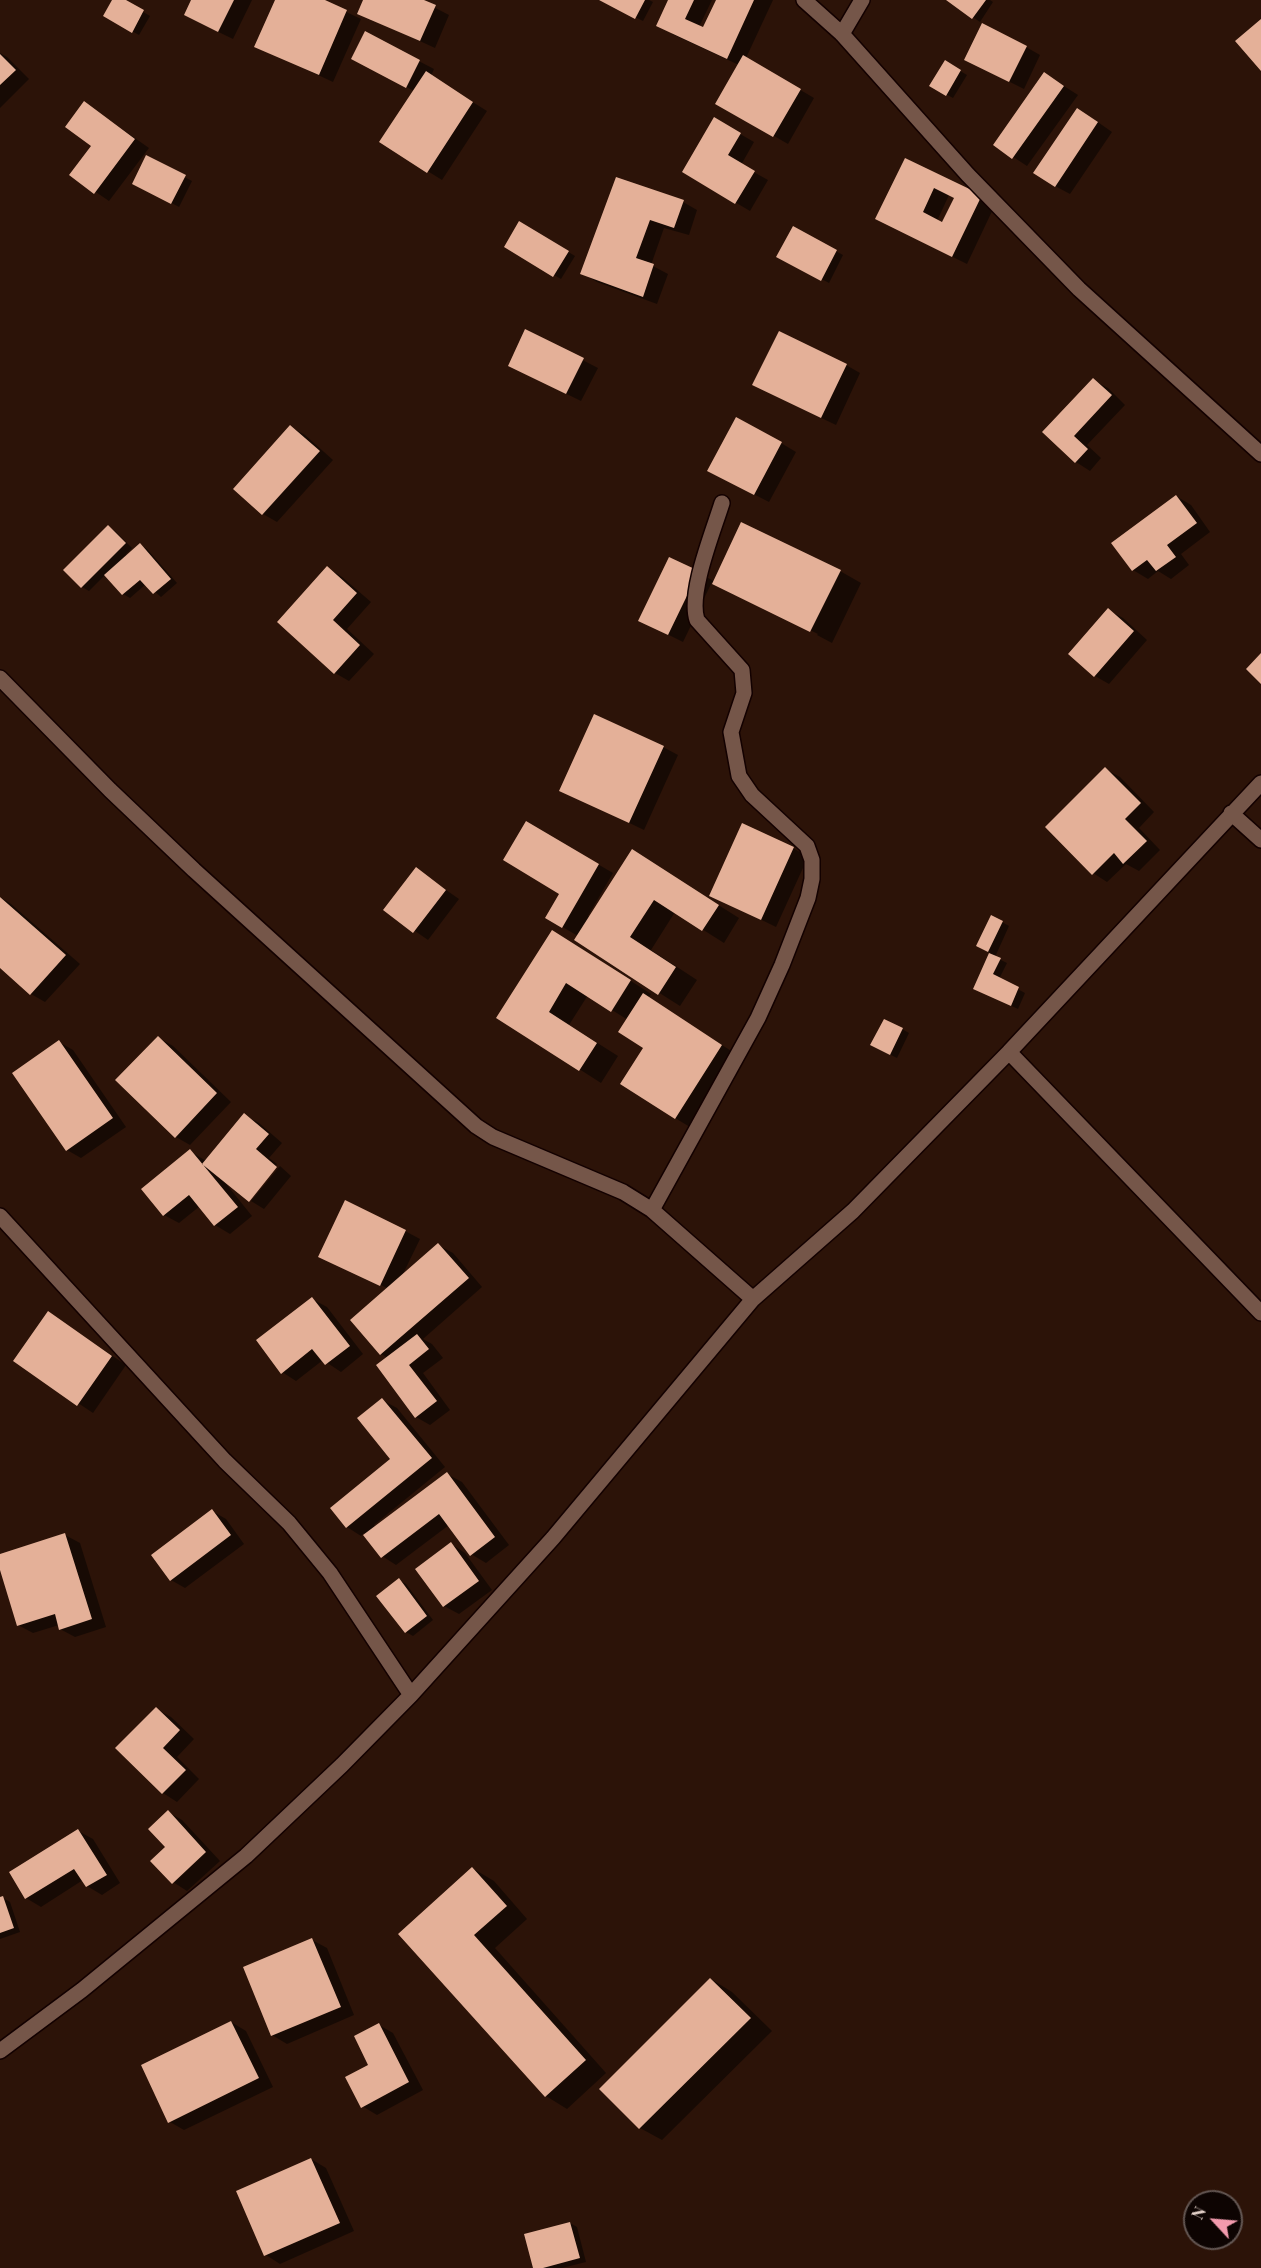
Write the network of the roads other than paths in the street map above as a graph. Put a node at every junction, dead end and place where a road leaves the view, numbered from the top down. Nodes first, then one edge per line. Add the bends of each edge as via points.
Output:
1 (804, 0) edge
2 (862, 0) edge
3 (842, 34) junction
4 (1261, 454) edge
5 (722, 503) dead end
6 (0, 678) edge
7 (1261, 783) edge
8 (1231, 813) junction
9 (1261, 840) edge
10 (1009, 1052) junction
11 (652, 1210) junction
12 (0, 1216) edge
13 (753, 1299) junction
14 (1261, 1313) edge
15 (411, 1695) junction
16 (0, 2051) edge

1 - 3 street
2 - 3 street
3 - 4 street via 968,175 1079,289
5 - 11 street via 697,587 696,614 742,670 744,693 731,732 739,776 752,795 807,846 812,879 787,954 758,1018
6 - 11 street via 194,870 476,1126 493,1137 623,1192
7 - 8 street
8 - 9 street
8 - 10 street
10 - 13 street via 854,1211
10 - 14 street
11 - 13 street
12 - 15 street via 217,1452 289,1523 330,1573
13 - 15 street via 553,1538
15 - 16 street via 246,1856 82,1990

